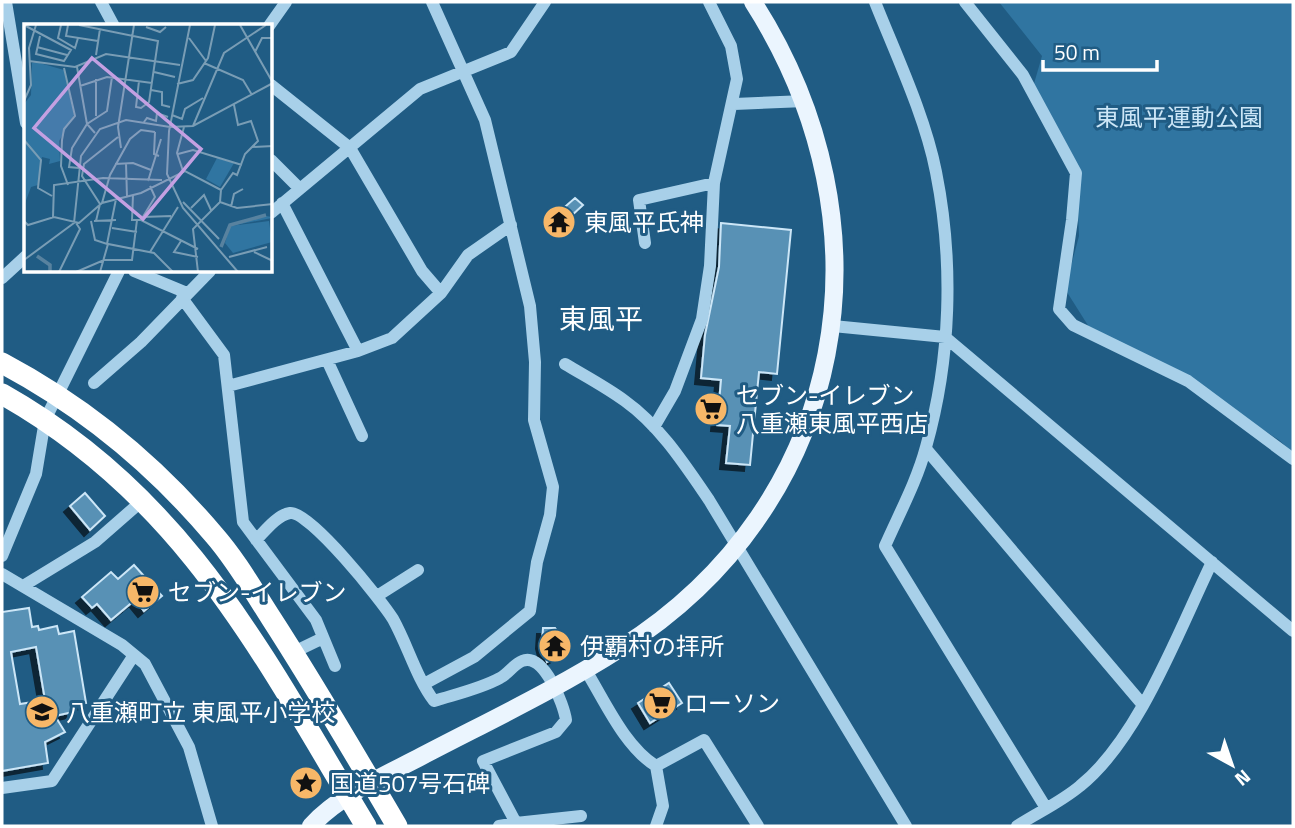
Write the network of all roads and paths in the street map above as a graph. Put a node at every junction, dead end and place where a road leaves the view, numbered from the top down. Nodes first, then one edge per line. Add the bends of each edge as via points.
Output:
1 (101, 2) edge
2 (286, 2) edge
3 (432, 2) edge
4 (545, 2) edge
5 (709, 2) edge
6 (753, 2) edge
7 (875, 2) edge
8 (965, 2) edge
9 (5, 10) edge
10 (113, 24) edge
11 (270, 24) edge
12 (463, 73) junction
13 (273, 87) edge
14 (805, 101) junction
15 (734, 104) junction
16 (24, 112) edge
17 (350, 148) junction
18 (273, 162) edge
19 (714, 183) junction
20 (299, 188) junction
21 (282, 203) junction
22 (273, 211) edge
23 (511, 225) junction
24 (645, 243) dead end
25 (24, 258) edge
26 (118, 273) edge
27 (138, 273) edge
28 (208, 273) edge
29 (2, 278) edge
30 (441, 293) junction
31 (185, 296) junction
32 (834, 326) junction
33 (946, 337) junction
34 (358, 351) junction
35 (327, 360) junction
36 (2, 363) edge
37 (565, 364) dead end
38 (94, 383) dead end
39 (228, 386) junction
40 (2, 394) edge
41 (58, 394) junction
42 (45, 421) junction
43 (654, 427) junction
44 (362, 436) dead end
45 (926, 449) junction
46 (1293, 459) edge
47 (143, 500) junction
48 (256, 540) junction
49 (737, 545) junction
50 (2, 556) edge
51 (1212, 562) junction
52 (418, 570) dead end
53 (2, 574) edge
54 (23, 586) junction
55 (377, 596) junction
56 (1293, 631) edge
57 (323, 638) junction
58 (294, 652) junction
59 (134, 655) junction
60 (335, 666) dead end
61 (585, 669) junction
62 (424, 684) junction
63 (554, 687) junction
64 (1143, 705) junction
65 (656, 765) junction
66 (372, 783) junction
67 (2, 788) edge
68 (348, 797) junction
69 (1046, 808) junction
70 (580, 816) dead end
71 (516, 824) edge
72 (212, 826) edge
73 (310, 826) edge
74 (366, 826) edge
75 (397, 826) edge
76 (499, 826) edge
77 (656, 826) edge
78 (758, 826) edge
79 (906, 826) edge
80 (1017, 826) edge

1 - 10 street
2 - 11 street
3 - 12 street
4 - 12 street via 511,52
5 - 15 street via 736,62
6 - 14 main road via 784,53
7 - 33 street via 936,170 947,244
8 - 46 street via 1023,75 1076,173 1059,309 1073,325 1188,381
9 - 16 street
12 - 17 street via 420,89
12 - 23 street via 485,120
13 - 17 street
14 - 15 street
14 - 32 main road via 832,208
15 - 19 street
17 - 20 street
17 - 30 street via 422,271
18 - 20 street
19 - 24 street via 639,200
19 - 43 street via 702,319 675,391
20 - 21 street
21 - 22 street
21 - 34 street
23 - 30 street via 468,255
23 - 62 street via 530,306 534,420 553,487 550,515 530,611 474,657
25 - 29 street
26 - 41 street
27 - 31 street
28 - 31 street
30 - 34 street via 392,338
31 - 38 street
31 - 39 street via 224,355
32 - 33 street
32 - 49 main road via 808,421 775,488
33 - 45 street
33 - 51 street
34 - 35 street
35 - 39 street
35 - 44 street
36 - 41 highway
37 - 43 street via 626,402
39 - 48 street via 243,522
40 - 42 highway
41 - 42 street
41 - 58 highway via 162,478 215,536
42 - 47 highway
42 - 50 street via 36,474
43 - 49 street
45 - 64 street
45 - 69 street via 885,546
47 - 54 street via 95,542
47 - 68 highway via 218,586
48 - 55 street via 282,516 300,515
48 - 57 street via 316,620
49 - 61 main road via 683,602 631,642
49 - 79 street
51 - 56 street
51 - 64 street
52 - 55 street
53 - 54 street
54 - 59 street
55 - 62 street
57 - 58 street
57 - 60 street
58 - 66 highway
59 - 67 street via 52,781
59 - 72 street via 145,664 189,747
61 - 63 main road
61 - 65 street via 644,758
62 - 63 street via 434,701 531,661 541,666
63 - 66 main road
63 - 71 street via 563,702 566,720 562,727 483,761
64 - 69 street via 1107,758 1080,786
65 - 77 street via 663,806
65 - 78 street via 704,740
66 - 68 main road
66 - 75 highway
68 - 73 main road
68 - 74 highway
69 - 80 street
70 - 71 street
71 - 76 street

